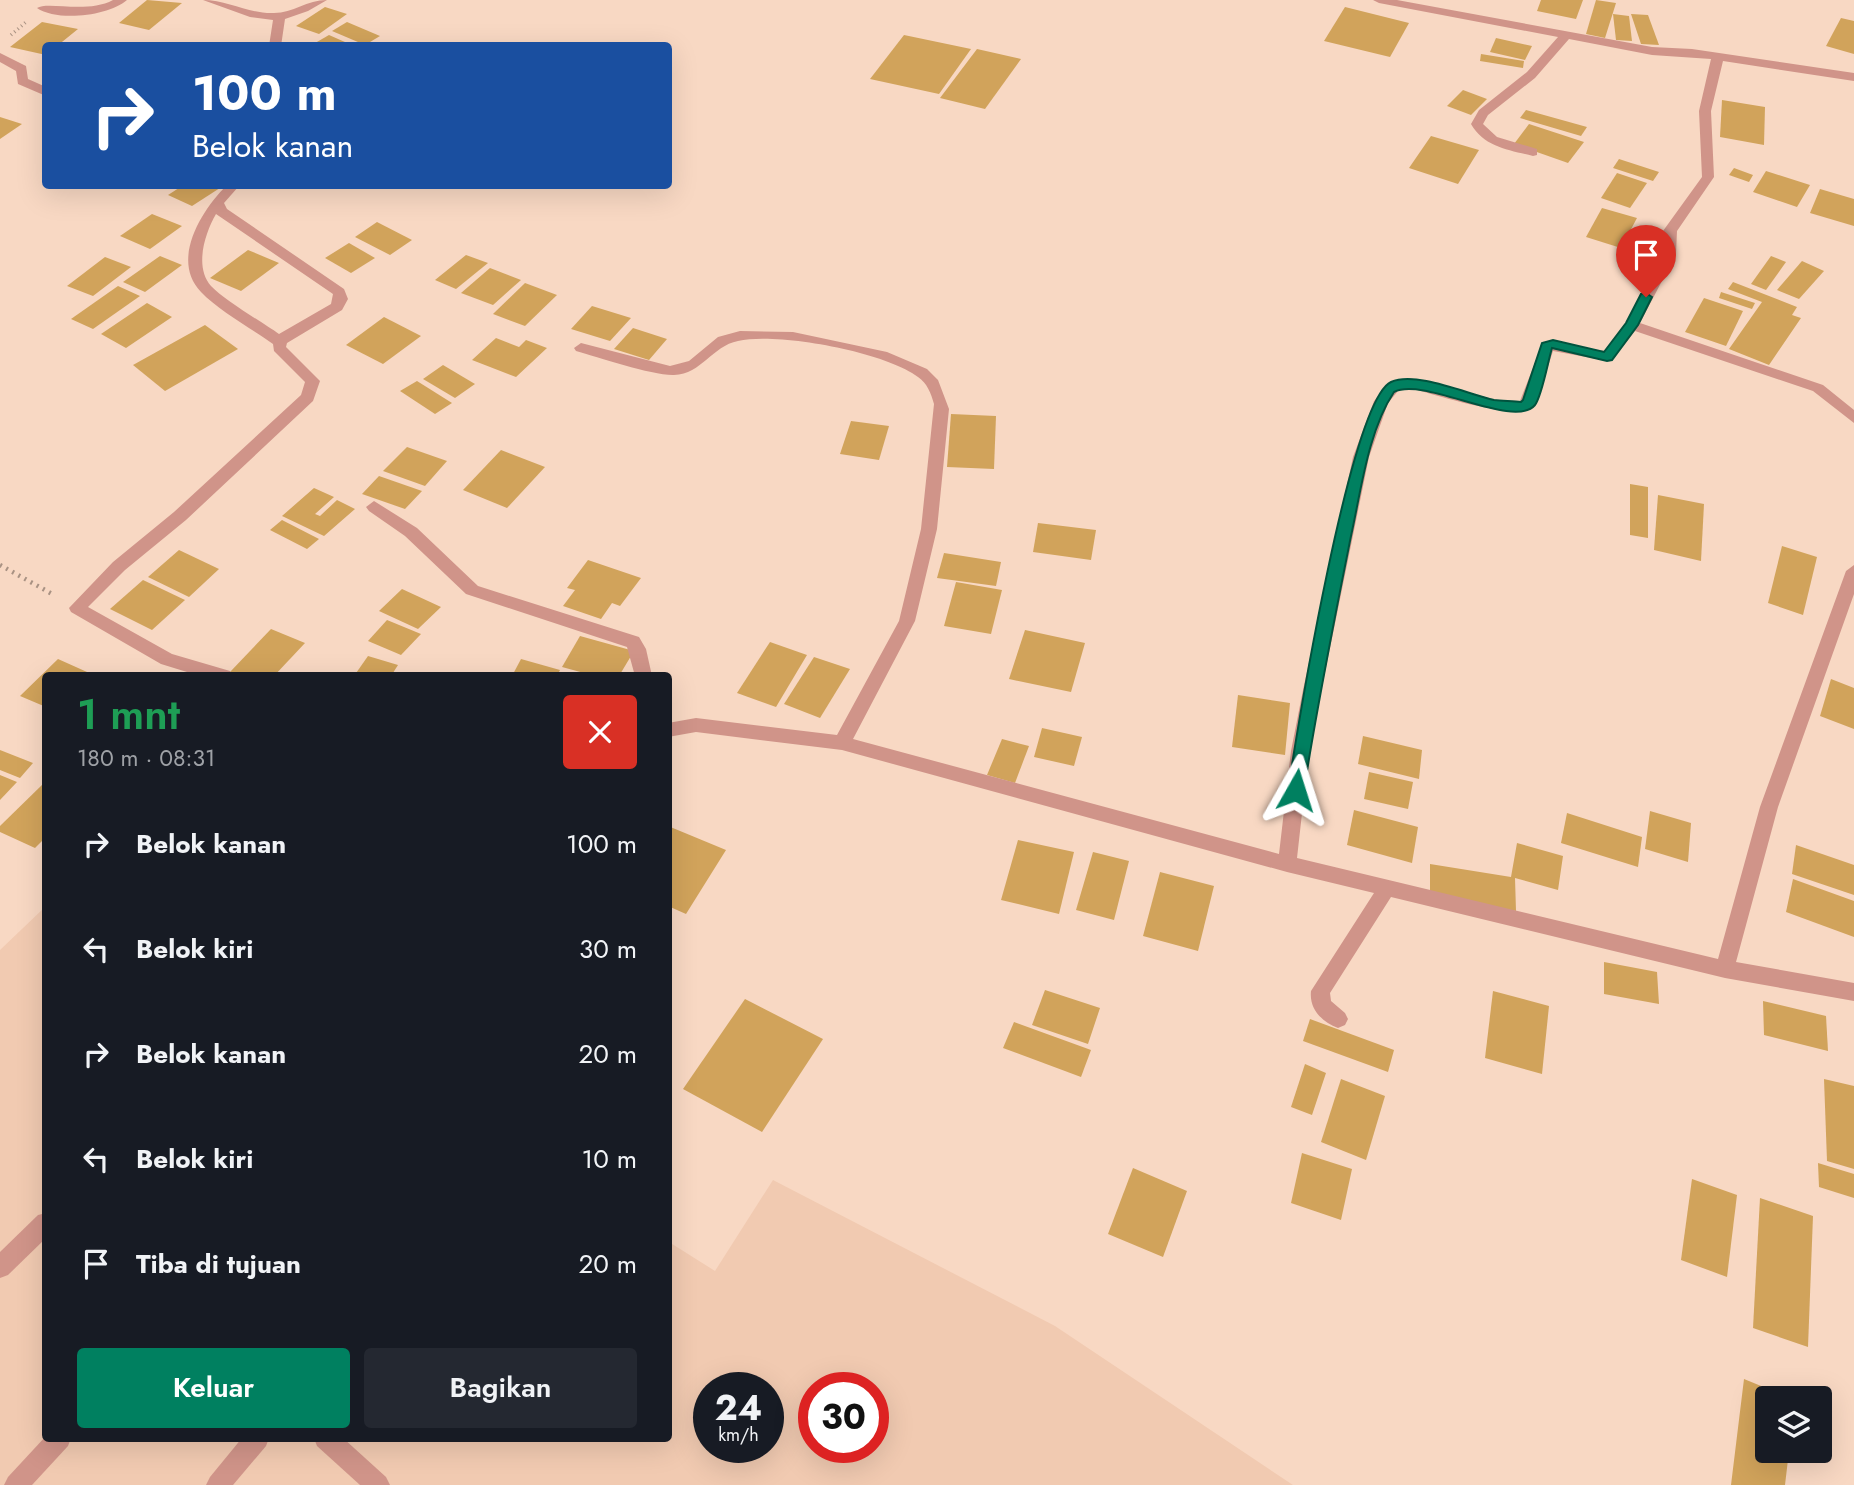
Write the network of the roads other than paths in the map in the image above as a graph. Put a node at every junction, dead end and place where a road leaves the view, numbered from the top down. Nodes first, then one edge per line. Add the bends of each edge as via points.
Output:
1 (121, 0) edge
2 (209, 0) edge
3 (321, 0) edge
4 (1379, 0) edge
5 (43, 8) dead end
6 (279, 19) junction
7 (1565, 36) junction
8 (276, 42) edge
9 (1718, 57) junction
10 (0, 58) edge
11 (1854, 77) edge
12 (42, 90) edge
13 (1533, 152) dead end
14 (230, 189) edge
15 (217, 202) junction
16 (1632, 325) junction
17 (280, 342) junction
18 (580, 348) dead end
19 (1854, 418) edge
20 (374, 507) dead end
21 (1854, 570) edge
22 (211, 672) edge
23 (643, 672) edge
24 (672, 729) edge
25 (842, 743) junction
26 (1287, 864) junction
27 (1387, 888) junction
28 (1725, 969) junction
29 (1854, 992) edge
30 (1338, 1019) dead end
31 (42, 1227) edge
32 (0, 1267) edge
33 (56, 1442) edge
34 (255, 1442) edge
35 (329, 1442) edge
36 (16, 1485) edge
37 (218, 1485) edge
38 (377, 1485) edge

1 - 5 street via 84,13
2 - 6 street
3 - 6 street
4 - 7 street
6 - 8 street
7 - 9 street
7 - 13 street via 1531,75 1483,113 1476,124 1490,138
9 - 11 street
9 - 16 street via 1705,111 1708,177 1670,231 1669,254
10 - 12 street via 22,69 22,81
14 - 15 street
15 - 17 street via 197,239 199,279 206,289
15 - 17 street via 221,211 339,292 337,307
16 - 19 street via 1818,388
16 - 26 street via 1607,357 1546,346 1529,403 1522,406 1497,405 1410,383 1389,389 1381,401 1361,457 1312,690
17 - 22 street via 279,348 313,381 308,397 78,608 167,659
18 - 25 street via 684,371 723,340 745,335 792,336 877,353 923,373 939,394 942,409 929,529 906,621
20 - 23 street via 411,532 471,590 633,642
21 - 28 street via 1769,807
24 - 25 street via 696,726
25 - 26 street
26 - 27 street
27 - 28 street
27 - 30 street via 1321,990 1325,1010
28 - 29 street
31 - 32 street
33 - 36 street
34 - 37 street
35 - 38 street

